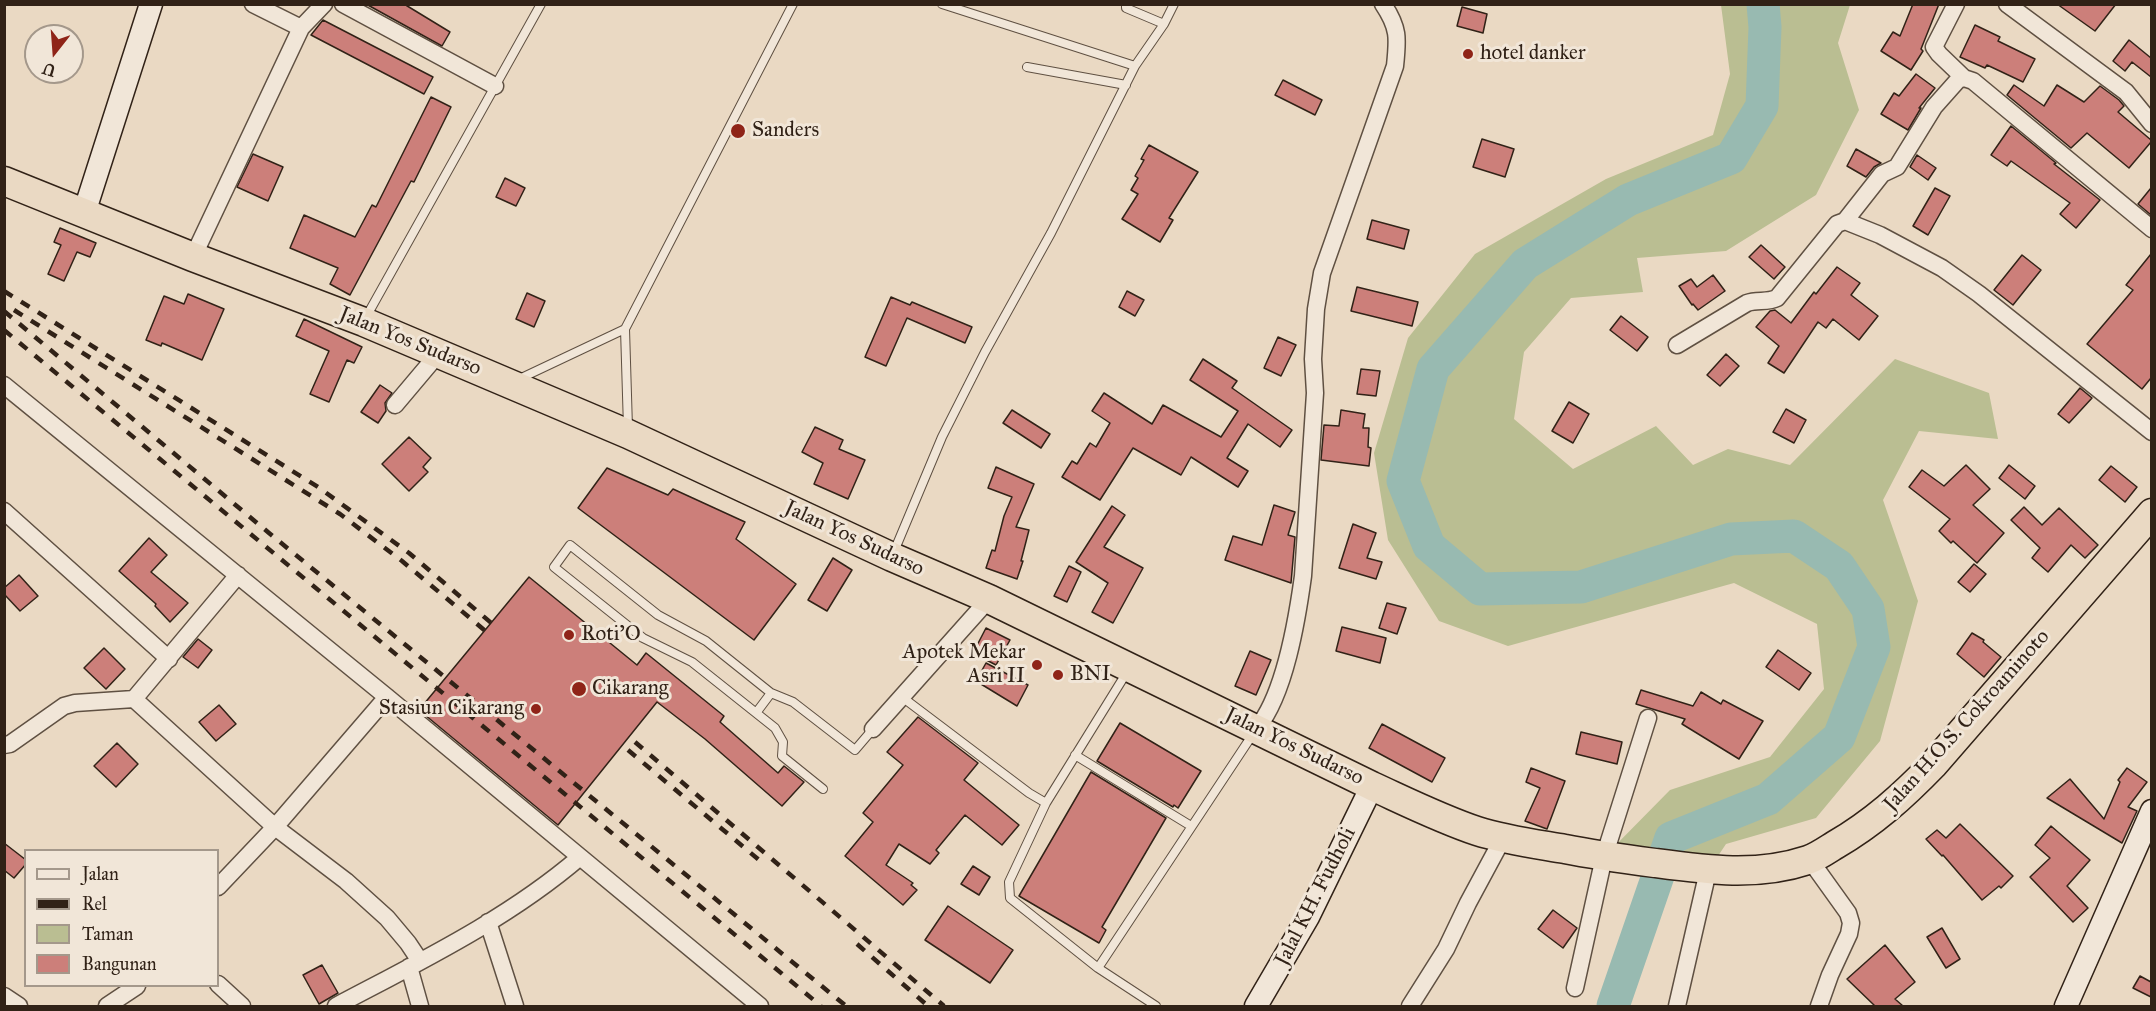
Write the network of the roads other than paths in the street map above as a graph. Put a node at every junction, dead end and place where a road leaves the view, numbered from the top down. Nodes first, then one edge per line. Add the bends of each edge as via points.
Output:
1 (151, 4) edge
2 (253, 4) edge
3 (324, 4) edge
4 (343, 4) edge
5 (541, 4) edge
6 (793, 4) edge
7 (942, 4) edge
8 (1126, 4) edge
9 (1174, 4) edge
10 (1383, 4) edge
11 (1956, 4) edge
12 (2007, 4) edge
13 (1164, 24) junction
14 (301, 28) junction
15 (1135, 66) junction
16 (1027, 67) dead end
17 (1964, 78) junction
18 (1126, 85) junction
19 (495, 86) junction
20 (2151, 124) edge
21 (4, 181) edge
22 (84, 213) junction
23 (1845, 221) junction
24 (2151, 229) edge
25 (193, 257) junction
26 (364, 322) junction
27 (625, 329) junction
28 (1677, 345) dead end
29 (438, 354) junction
30 (509, 383) junction
31 (4, 385) edge
32 (395, 405) dead end
33 (2151, 432) edge
34 (628, 434) junction
35 (4, 512) edge
36 (2150, 517) edge
37 (892, 557) junction
38 (238, 576) junction
39 (989, 599) junction
40 (169, 658) junction
41 (1130, 666) junction
42 (771, 693) junction
43 (902, 697) junction
44 (387, 698) junction
45 (134, 699) junction
46 (756, 713) junction
47 (1648, 718) dead end
48 (1257, 728) junction
49 (873, 729) joint
50 (4, 745) edge
51 (1075, 755) junction
52 (1372, 786) junction
53 (823, 789) dead end
54 (1046, 803) junction
55 (2151, 811) edge
56 (1191, 826) junction
57 (275, 827) junction
58 (1503, 838) junction
59 (580, 857) junction
60 (1607, 857) junction
61 (1810, 860) junction
62 (1706, 871) junction
63 (219, 885) edge
64 (488, 922) junction
65 (414, 964) junction
66 (1098, 968) junction
67 (219, 985) edge
68 (136, 987) edge
69 (1575, 988) dead end
70 (4, 996) edge
71 (19, 1006) edge
72 (107, 1006) edge
73 (242, 1006) edge
74 (336, 1006) edge
75 (420, 1006) edge
76 (515, 1006) edge
77 (760, 1006) edge
78 (1156, 1006) edge
79 (1257, 1006) edge
80 (1410, 1006) edge
81 (1677, 1006) edge
82 (1820, 1006) edge
83 (2067, 1006) edge

1 - 22 main road
2 - 14 street
3 - 14 street
4 - 19 street
5 - 19 lane
6 - 27 lane
7 - 15 lane
8 - 13 lane via 1126,8
9 - 13 lane
10 - 48 street via 1398,40 1395,66 1322,273 1316,309 1314,405 1300,603 1288,658 1270,707
11 - 17 street via 1934,46
12 - 20 street via 2126,92
13 - 15 lane
14 - 25 street
15 - 18 lane
16 - 18 lane
17 - 23 street via 1934,107 1897,167 1882,174
17 - 24 street via 1982,88
18 - 37 lane via 942,437
19 - 26 lane
21 - 22 highway, Jalan Yos Sudarso
22 - 25 highway, Jalan Yos Sudarso
23 - 28 street via 1837,224 1777,298 1747,303
23 - 33 street via 1942,268
25 - 26 highway, Jalan Yos Sudarso
26 - 29 highway, Jalan Yos Sudarso
27 - 30 lane
27 - 34 lane
29 - 30 highway, Jalan Yos Sudarso
29 - 32 street
30 - 34 highway, Jalan Yos Sudarso
31 - 38 street
34 - 37 highway, Jalan Yos Sudarso
35 - 40 street
36 - 61 highway, Jalan H.O.S. Cokroaminoto via 1904,795 1876,819
37 - 39 highway, Jalan Yos Sudarso
38 - 40 street
38 - 44 street
39 - 41 highway, Jalan Yos Sudarso
39 - 43 street
40 - 45 street
41 - 48 highway, Jalan Yos Sudarso
41 - 51 lane
42 - 46 lane
42 - 46 lane via 706,641 658,615 570,545 554,567 643,638 692,662
42 - 49 lane via 792,702 855,750
43 - 49 street
43 - 54 lane
44 - 57 street
44 - 59 street
45 - 50 street via 64,706
45 - 57 street
46 - 53 lane via 775,728 783,742 782,756
47 - 60 street
48 - 52 highway, Jalan Yos Sudarso
48 - 56 lane
51 - 54 lane
51 - 56 lane
52 - 58 highway, Jalan Yos Sudarso via 1431,813
52 - 79 main road, Jalal KH. Fudholi via 1308,917
54 - 66 lane via 1009,882 1010,898
55 - 83 main road
56 - 66 lane
57 - 63 street
57 - 65 street via 387,918 408,943
58 - 60 highway, Jalan Yos Sudarso
58 - 80 street via 1446,949
59 - 64 street via 555,879
59 - 77 street
60 - 62 highway, Jalan Yos Sudarso
60 - 69 street
61 - 62 highway, Jalan H.O.S. Cokroaminoto via 1748,872
61 - 82 street via 1851,923
62 - 81 street
64 - 65 street
64 - 76 street
65 - 74 street
65 - 75 street
66 - 78 lane
67 - 73 street
68 - 72 street
70 - 71 street

